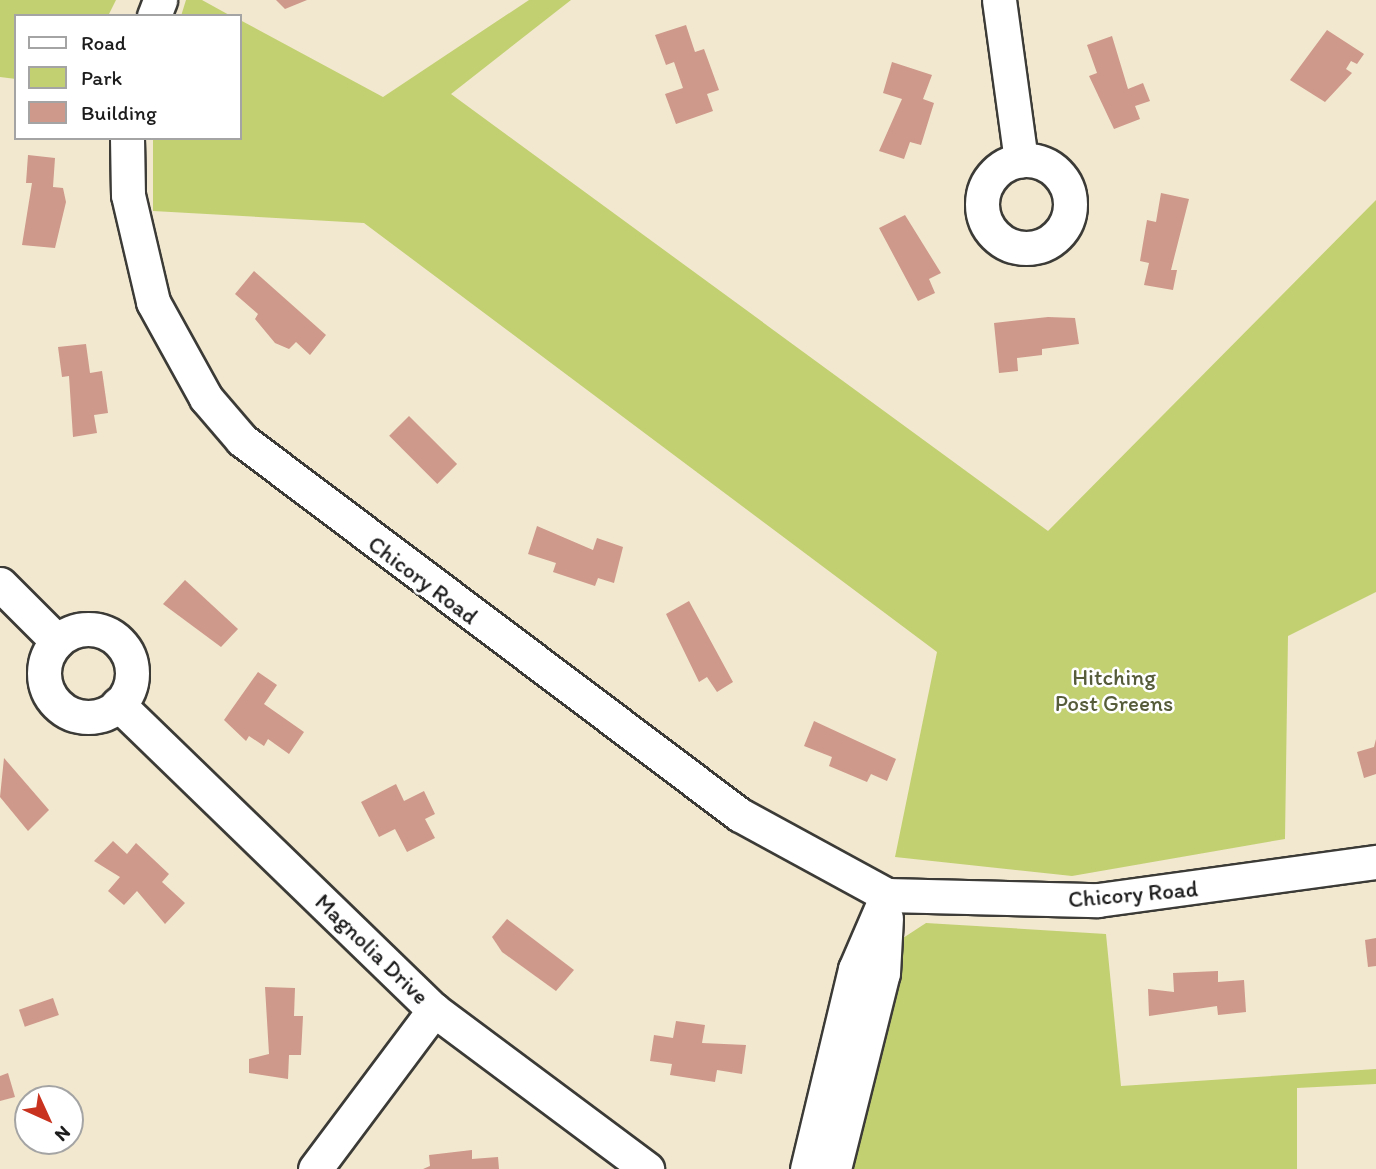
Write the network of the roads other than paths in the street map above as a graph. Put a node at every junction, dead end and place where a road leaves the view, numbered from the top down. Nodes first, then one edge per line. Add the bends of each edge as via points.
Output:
1 (999, 0) edge
2 (127, 140) edge
3 (1021, 160) dead end
4 (0, 584) edge
5 (57, 641) junction
6 (118, 704) junction
7 (1376, 862) edge
8 (887, 895) junction
9 (434, 1010) junction
10 (315, 1169) edge
11 (647, 1169) edge
12 (807, 1169) edge
13 (834, 1169) edge

1 - 3 street
2 - 8 street, Chicory Road via 131,209 153,302 184,363 242,440 740,815
4 - 5 street
5 - 6 street via 44,674 60,706 94,716
5 - 6 street via 91,629 123,646 131,680
6 - 9 street, Magnolia Drive
7 - 8 street, Chicory Road via 1098,900
8 - 12 street via 855,969
8 - 13 street via 883,973
9 - 10 street
9 - 11 street, Magnolia Drive

